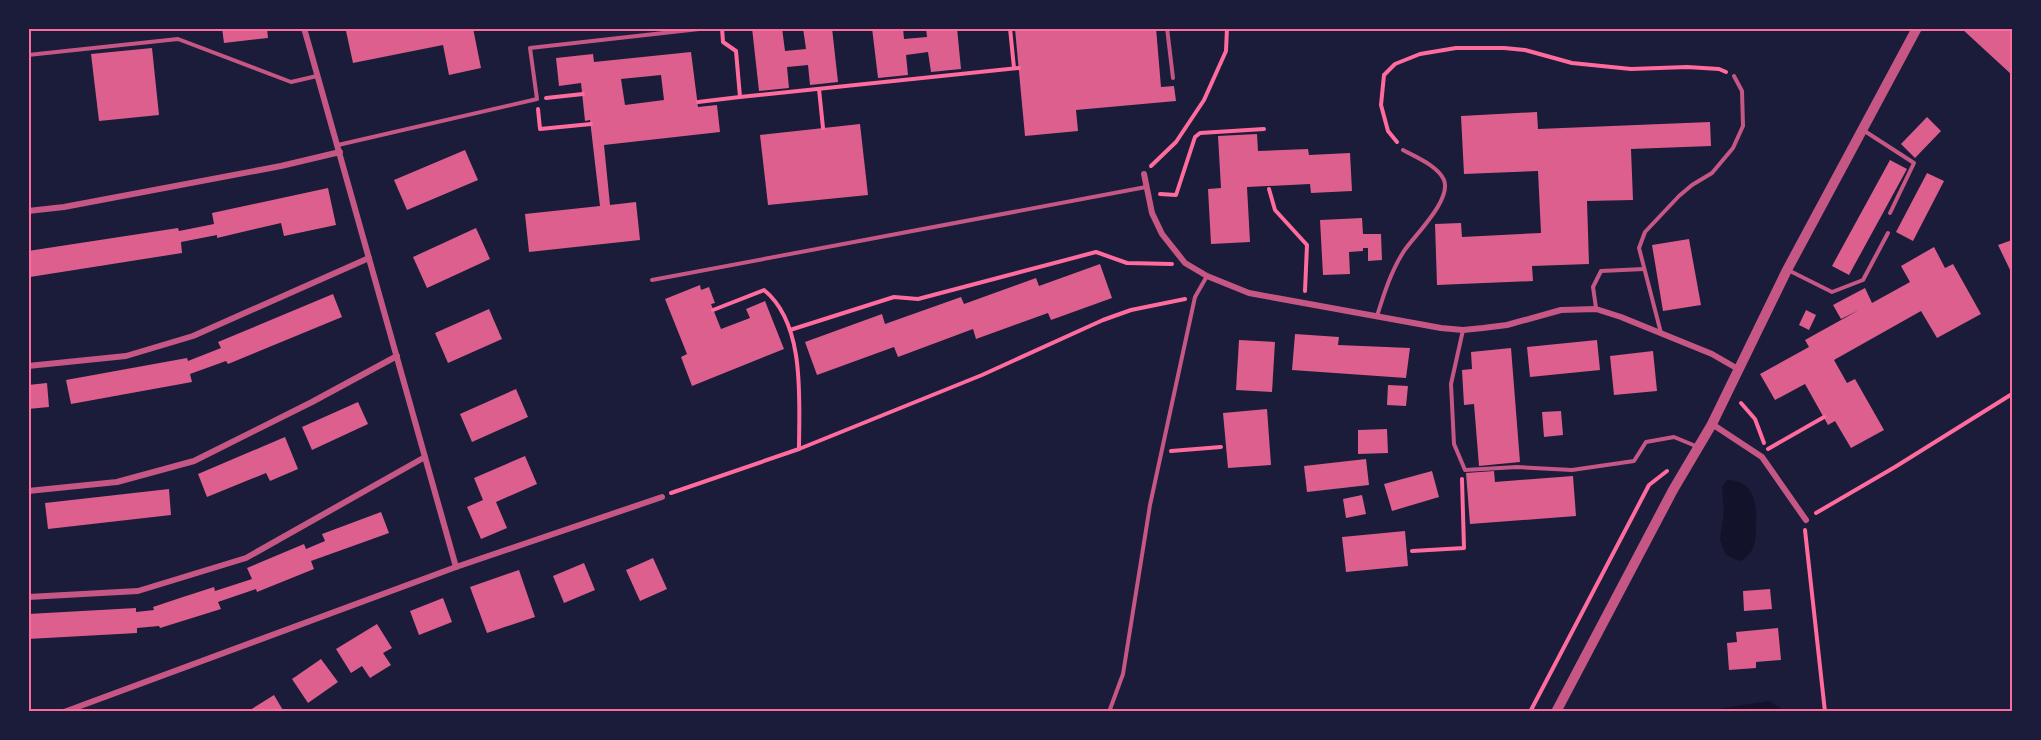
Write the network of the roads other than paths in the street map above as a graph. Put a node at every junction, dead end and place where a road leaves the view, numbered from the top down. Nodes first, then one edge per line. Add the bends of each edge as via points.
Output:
1 (304, 28) edge
2 (708, 28) edge
3 (1167, 28) edge
4 (1917, 28) edge
5 (28, 55) edge
6 (317, 75) junction
7 (1734, 76) road end
8 (1173, 78) dead end
9 (1863, 130) junction
10 (339, 148) junction
11 (1403, 150) road end
12 (1144, 174) road end
13 (1147, 191) junction
14 (28, 211) edge
15 (1890, 213) dead end
16 (1888, 233) dead end
17 (369, 258) junction
18 (1644, 269) junction
19 (1787, 270) junction
20 (1207, 276) junction
21 (652, 280) dead end
22 (1596, 309) junction
23 (1376, 317) junction
24 (1462, 330) junction
25 (1661, 333) junction
26 (397, 356) junction
27 (28, 366) edge
28 (1738, 369) junction
29 (1712, 424) junction
30 (1699, 447) junction
31 (425, 457) junction
32 (28, 491) edge
33 (662, 496) road end
34 (1806, 520) road end
35 (456, 567) junction
36 (28, 597) edge
37 (64, 711) edge
38 (1109, 711) edge
39 (1556, 711) edge

1 - 6 street
2 - 10 lane via 530,48 537,99
3 - 8 lane
4 - 9 street
5 - 6 lane via 178,39 291,82
6 - 10 street
7 - 18 lane via 1742,91 1743,126 1733,148 1712,173 1679,196 1644,232 1639,248
9 - 15 lane via 1914,163
9 - 19 street
10 - 14 street via 281,166
10 - 17 street
11 - 23 lane via 1437,171 1445,191 1437,209 1404,251
12 - 13 street
13 - 20 street via 1162,234 1185,263
13 - 21 lane
16 - 19 lane via 1863,280 1832,292
17 - 26 street
17 - 27 street via 193,336 126,356
18 - 22 lane via 1601,272 1593,287
18 - 25 lane
19 - 28 street
20 - 23 street via 1249,293
20 - 38 lane via 1195,297 1150,506 1123,674
22 - 24 street via 1562,310
22 - 25 street
23 - 24 street
24 - 30 lane via 1451,384 1454,444 1465,470 1572,470 1634,461 1646,442 1674,437
25 - 28 street
26 - 31 street
26 - 32 street via 194,461 117,482
28 - 29 street
29 - 30 street
29 - 34 street via 1762,457
30 - 39 street
31 - 35 street
31 - 36 street via 246,558 138,591
33 - 35 street
35 - 37 street

